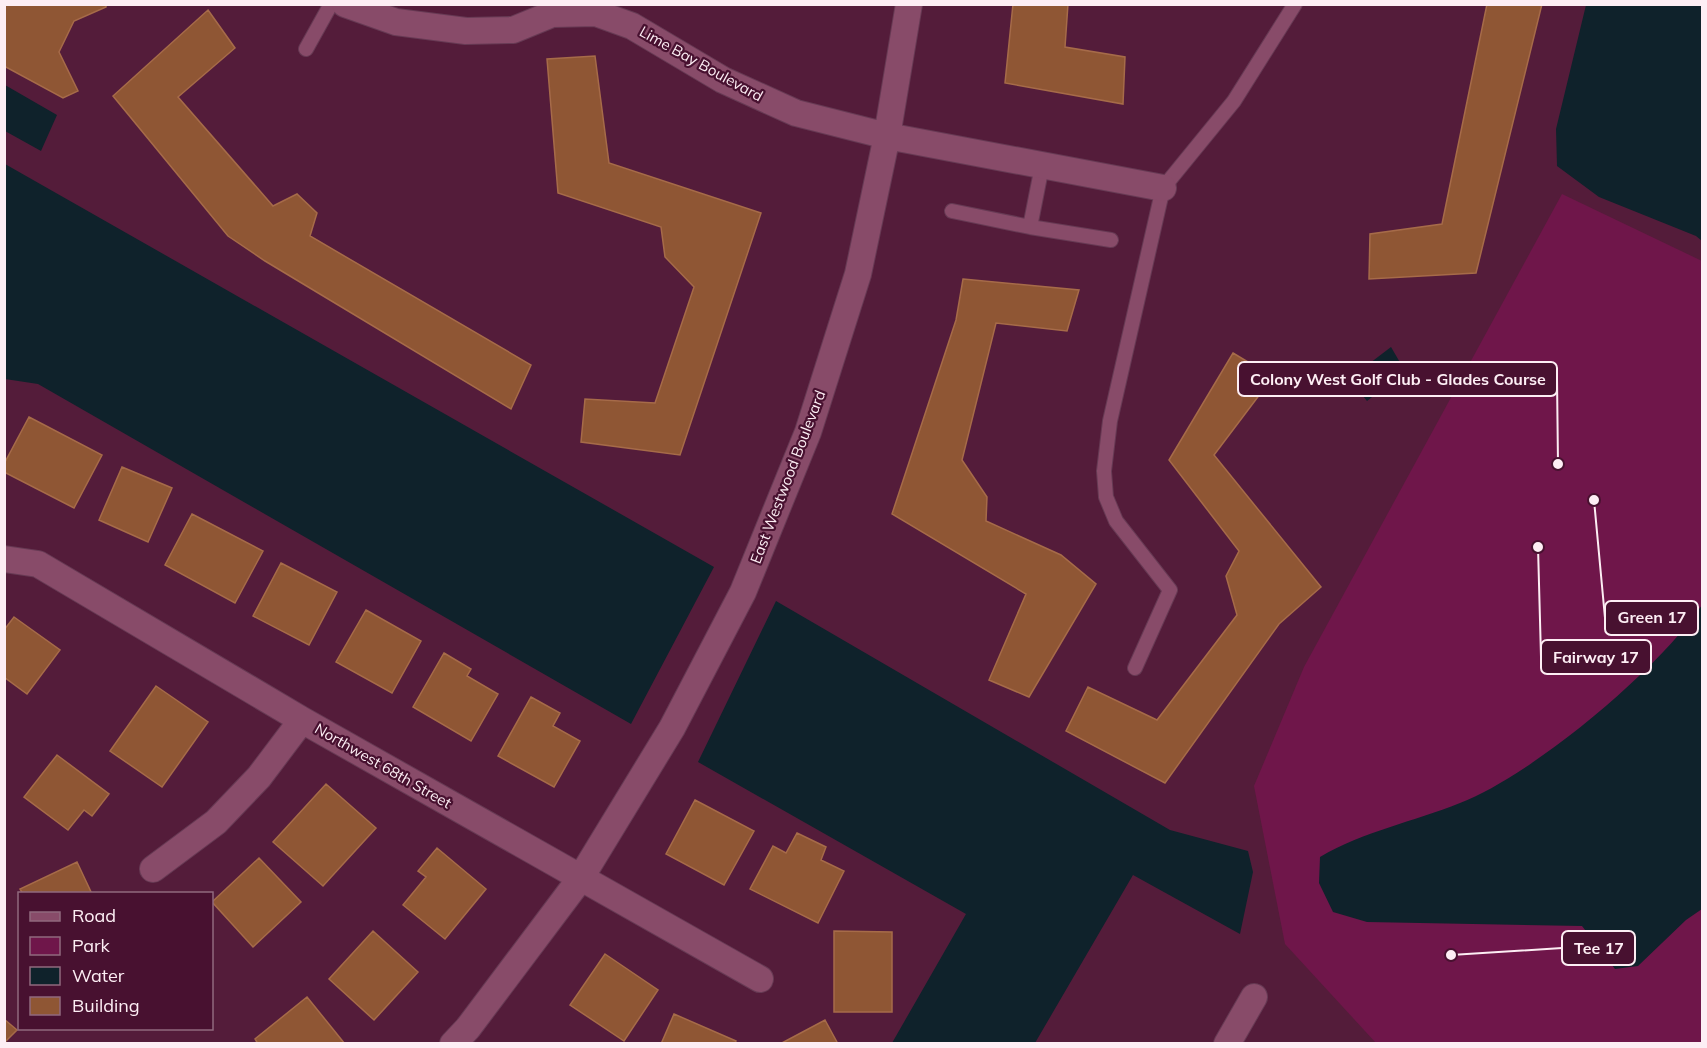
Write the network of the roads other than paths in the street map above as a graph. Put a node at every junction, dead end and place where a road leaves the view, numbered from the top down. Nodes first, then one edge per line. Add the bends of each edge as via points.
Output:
1 (331, 4) edge
2 (345, 4) edge
3 (909, 4) edge
4 (1294, 4) edge
5 (306, 49) dead end
6 (887, 136) junction
7 (1042, 166) junction
8 (1163, 188) junction
9 (952, 211) dead end
10 (1030, 227) junction
11 (1111, 240) dead end
12 (4, 559) edge
13 (1135, 668) dead end
14 (302, 720) junction
15 (153, 869) dead end
16 (580, 879) junction
17 (760, 979) dead end
18 (1254, 997) dead end
19 (453, 1044) edge
20 (1227, 1044) edge

1 - 5 lane
2 - 6 street, Lime Bay Boulevard via 396,22 466,31 513,30 552,14 596,14 632,26 723,80 796,113
3 - 6 street, East Westwood Boulevard
4 - 8 lane via 1234,101
6 - 7 street, Lime Bay Boulevard
6 - 16 street, East Westwood Boulevard via 858,274 808,432 743,592 672,728
7 - 8 street, Lime Bay Boulevard
7 - 10 lane
8 - 13 lane via 1110,421 1104,471 1106,497 1116,521 1170,590
9 - 10 lane
10 - 11 lane
12 - 14 street, Northwest 68th Street via 38,564
14 - 15 street via 259,777 216,822
14 - 16 street, Northwest 68th Street
16 - 17 street, Northwest 68th Street
16 - 19 street, East Westwood Boulevard
18 - 20 street

